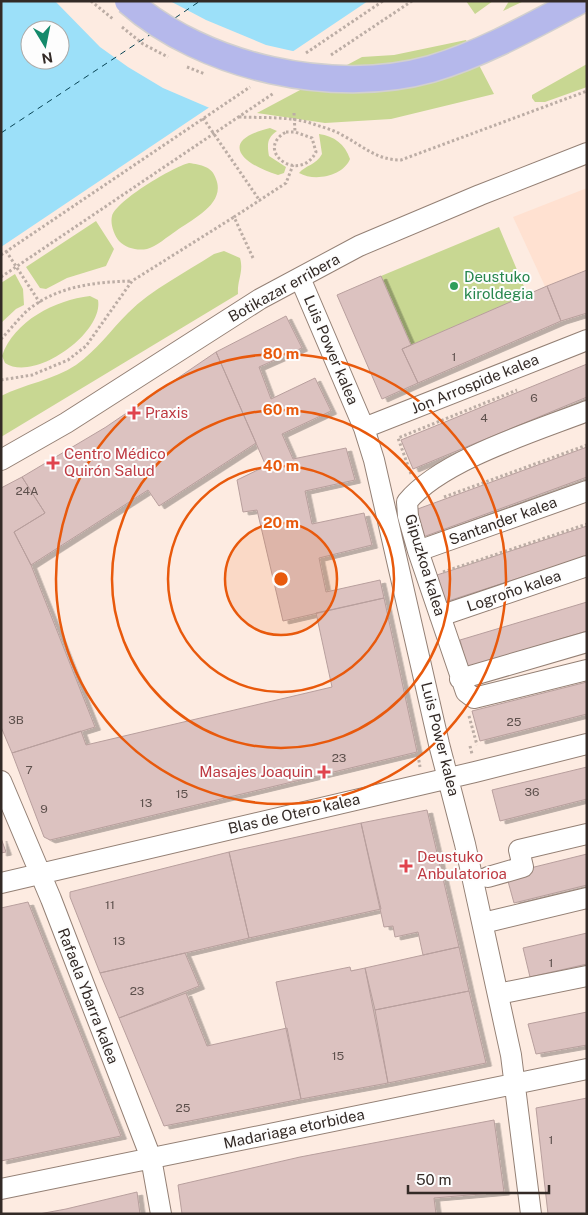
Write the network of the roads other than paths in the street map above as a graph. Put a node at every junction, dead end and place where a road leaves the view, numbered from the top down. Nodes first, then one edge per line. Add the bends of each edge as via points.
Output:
1 (128, 1) edge
2 (579, 1) edge
3 (587, 153) edge
4 (300, 278) junction
5 (587, 340) edge
6 (587, 411) edge
7 (364, 428) junction
8 (1, 460) edge
9 (587, 491) edge
10 (418, 551) junction
11 (587, 566) edge
12 (440, 616) junction
13 (587, 642) edge
14 (587, 670) edge
15 (460, 679) junction
16 (587, 744) edge
17 (448, 778) junction
18 (1, 782) edge
19 (587, 834) edge
20 (39, 873) junction
21 (488, 877) dead end
22 (1, 883) edge
23 (587, 898) edge
24 (483, 923) junction
25 (587, 976) edge
26 (498, 994) junction
27 (587, 1069) edge
28 (516, 1084) junction
29 (151, 1158) junction
30 (1, 1188) edge
31 (161, 1214) edge
32 (531, 1214) edge

1 - 2 main road, bridge via 182,38 225,56 275,72 353,79 393,76 454,61
3 - 4 street, Botikazar erribera via 359,246
4 - 7 street, Luis Power kalea
4 - 8 street, Botikazar erribera via 260,298 66,423
5 - 7 street, Jon Arrospide kalea
6 - 10 street, Gipuzkoa kalea via 454,464 413,494 406,502
7 - 17 street, Luis Power kalea
9 - 10 street, Santander kalea
10 - 12 street, Gipuzkoa kalea
11 - 12 street, Logroño kalea
12 - 15 street, Gipuzkoa kalea
13 - 15 street
14 - 15 street, Gipuzkoa kalea via 474,698 466,692
16 - 17 street, Blas de Otero kalea
17 - 20 street, Blas de Otero kalea
17 - 24 street, Luis Power kalea
18 - 20 street, Rafaela Ybarra kalea
19 - 21 street via 519,850 523,867
20 - 22 street, Blas de Otero kalea
20 - 29 street, Rafaela Ybarra kalea
23 - 24 street
24 - 26 street, Luis Power kalea
25 - 26 street
26 - 28 street, Luis Power kalea
27 - 28 street, Madariaga etorbidea
28 - 29 street, Madariaga etorbidea
28 - 32 street, Luis Power kalea
29 - 30 street, Madariaga etorbidea
29 - 31 street, Rafaela Ybarra kalea

